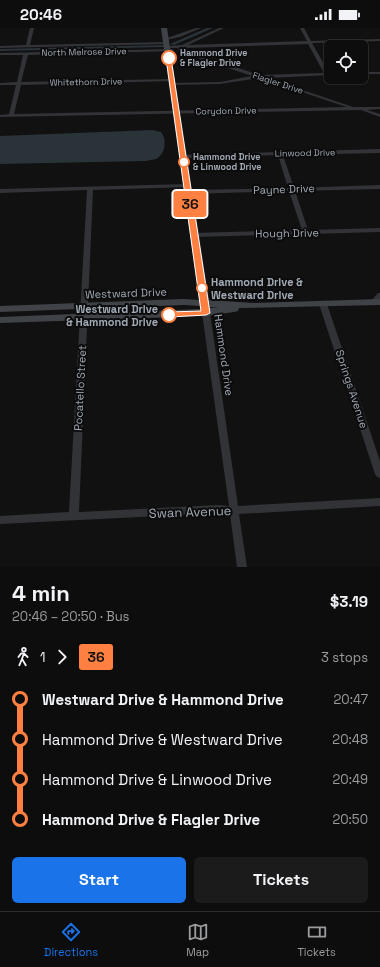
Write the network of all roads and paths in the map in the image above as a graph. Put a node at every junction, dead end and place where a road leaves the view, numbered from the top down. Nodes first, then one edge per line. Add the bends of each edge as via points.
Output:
1 (32, 28) edge
2 (164, 28) edge
3 (199, 28) edge
4 (222, 28) edge
5 (302, 28) edge
6 (380, 40) edge
7 (310, 42) junction
8 (188, 43) junction
9 (167, 45) junction
10 (0, 46) edge
11 (28, 46) junction
12 (193, 46) junction
13 (180, 49) junction
14 (26, 53) junction
15 (0, 54) edge
16 (324, 66) edge
17 (368, 73) edge
18 (380, 73) edge
19 (324, 74) edge
20 (262, 77) junction
21 (172, 82) junction
22 (19, 83) junction
23 (0, 84) edge
24 (355, 108) junction
25 (380, 108) edge
26 (176, 112) junction
27 (11, 115) junction
28 (0, 116) edge
29 (380, 116) edge
30 (380, 151) edge
31 (280, 154) junction
32 (183, 156) junction
33 (380, 187) edge
34 (90, 188) junction
35 (188, 189) junction
36 (292, 189) junction
37 (0, 191) edge
38 (380, 230) edge
39 (306, 233) junction
40 (194, 235) junction
41 (378, 300) edge
42 (323, 304) junction
43 (84, 306) junction
44 (205, 308) junction
45 (0, 309) edge
46 (84, 317) junction
47 (0, 320) edge
48 (380, 474) edge
49 (380, 502) edge
50 (233, 510) junction
51 (74, 517) junction
52 (0, 520) edge
53 (242, 567) edge

1 - 11 street
2 - 9 street, Hammond Drive
3 - 9 street via 179,36
4 - 8 street
5 - 7 street
6 - 7 street
7 - 12 street
7 - 16 street
8 - 12 street
8 - 13 street
9 - 11 street
9 - 13 street
9 - 14 street, North Melrose Drive
9 - 21 street, Hammond Drive
10 - 11 street
12 - 13 street
13 - 20 street, Flagler Drive
14 - 15 street, North Melrose Drive
14 - 22 street
17 - 18 street
19 - 20 street, Whitethorn Drive
20 - 21 street, Whitethorn Drive via 220,82
20 - 24 street, Flagler Drive
21 - 22 street, Whitethorn Drive
21 - 26 street, Hammond Drive
22 - 23 street, Whitethorn Drive
22 - 27 street
24 - 25 street, Corydon Drive
24 - 26 street, Corydon Drive
24 - 29 street, Flagler Drive
26 - 27 street, Corydon Drive
26 - 32 street, Hammond Drive
27 - 28 street, Corydon Drive
30 - 31 street, Linwood Drive
31 - 32 street, Linwood Drive
31 - 36 street
32 - 35 street, Hammond Drive
33 - 36 street, Payne Drive
34 - 35 street, Payne Drive
34 - 37 street, Payne Drive
34 - 43 street, Pocatello Street
35 - 36 street, Payne Drive
35 - 40 street, Hammond Drive
36 - 39 street
38 - 39 street, Hough Drive
39 - 40 street, Hough Drive
40 - 44 street, Hammond Drive
41 - 42 street, Westward Drive
42 - 44 street, Westward Drive
42 - 48 street, Springs Avenue
43 - 44 street, Westward Drive
43 - 45 street, Westward Drive
43 - 46 street, Pocatello Street
44 - 46 street, Westward Drive
44 - 50 street, Hammond Drive
46 - 47 street, Westward Drive
46 - 51 street, Pocatello Street
49 - 50 street, Swan Avenue
50 - 51 street, Swan Avenue
50 - 53 street, Hammond Drive
51 - 52 street, Swan Avenue

